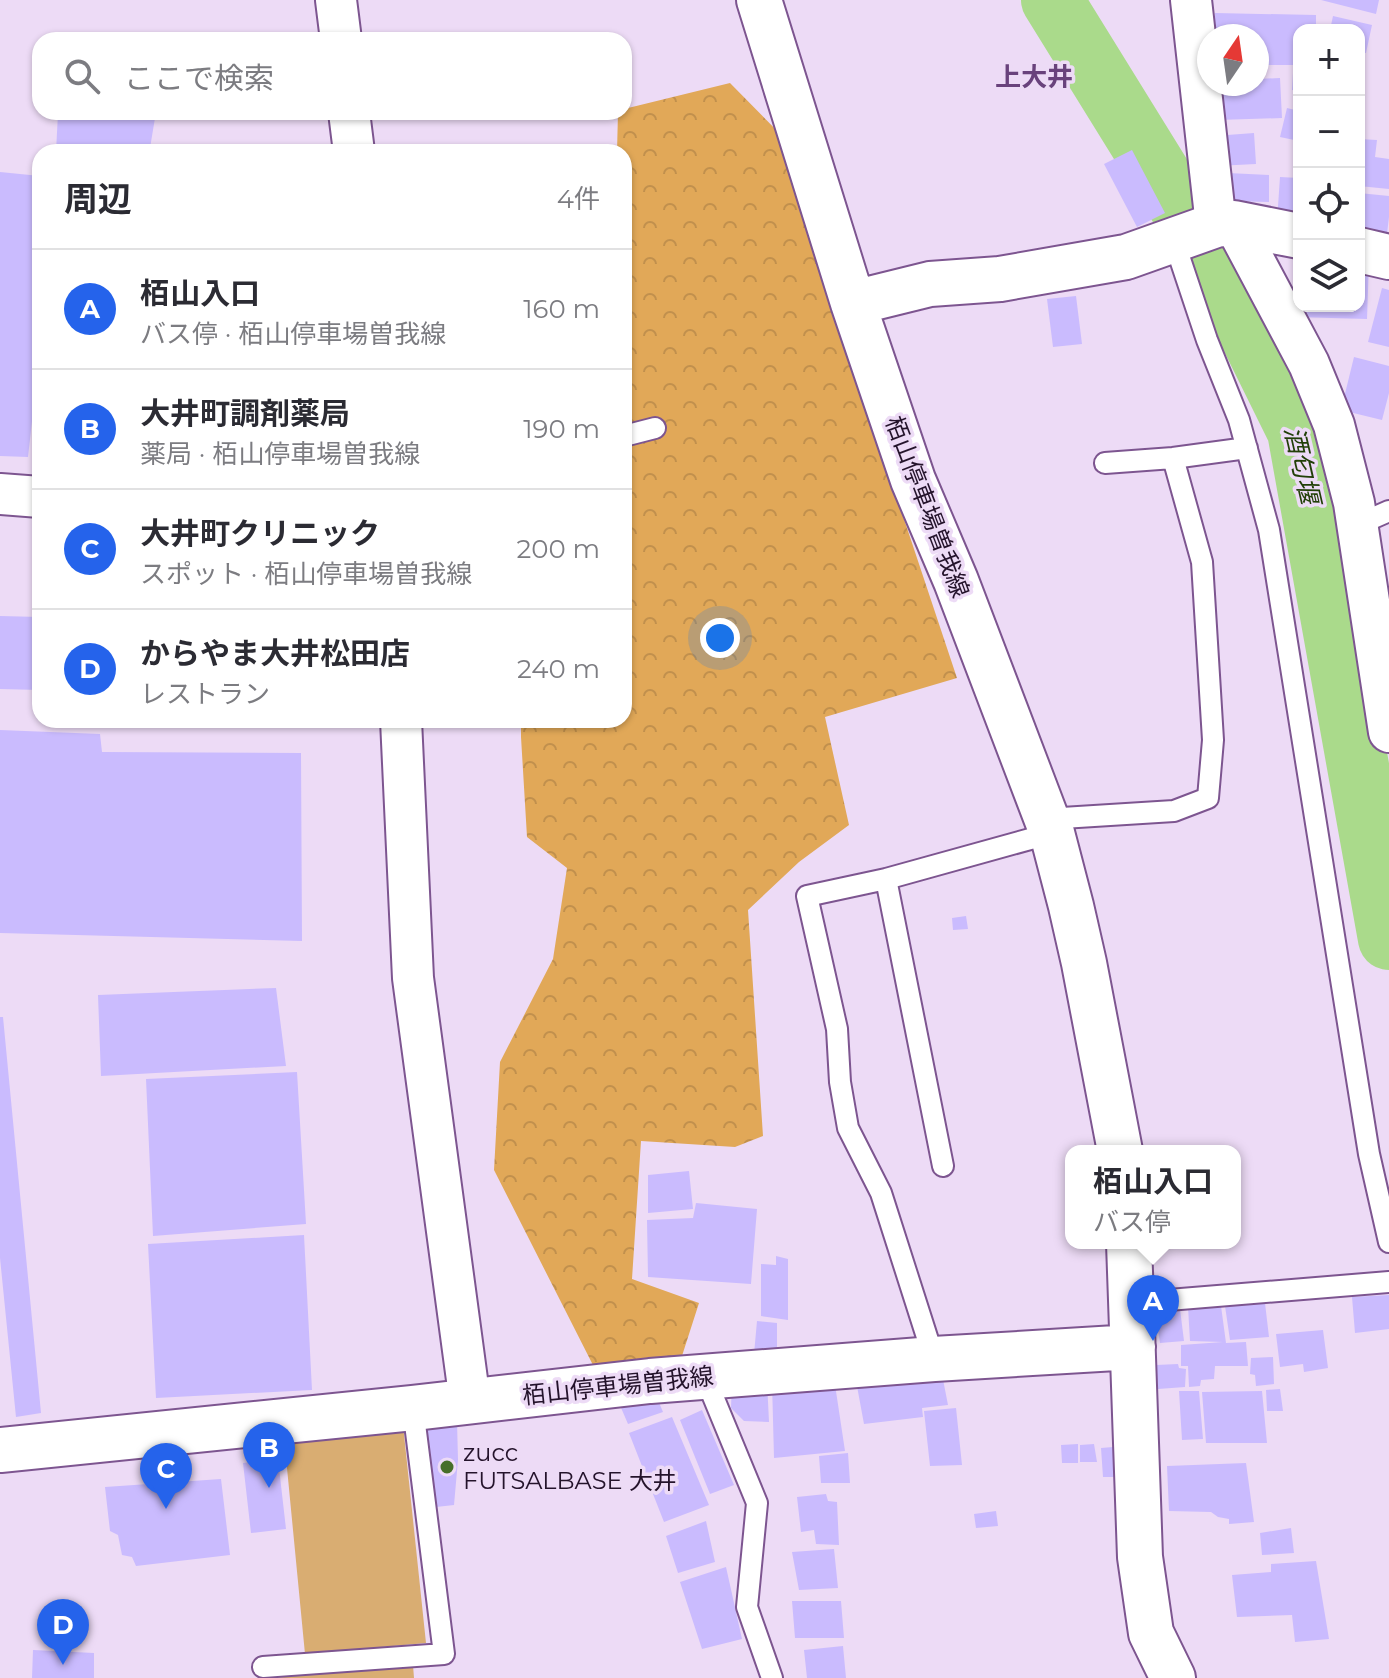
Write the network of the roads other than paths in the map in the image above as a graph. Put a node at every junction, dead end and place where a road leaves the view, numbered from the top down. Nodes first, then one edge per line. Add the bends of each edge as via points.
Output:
1 (336, 0) edge
2 (759, 0) edge
3 (1191, 0) edge
4 (340, 32) edge
5 (350, 120) edge
6 (353, 144) edge
7 (1225, 224) junction
8 (1293, 235) edge
9 (1174, 241) junction
10 (1365, 251) edge
11 (1389, 257) edge
12 (853, 303) junction
13 (655, 428) dead end
14 (632, 434) edge
15 (1247, 448) junction
16 (1173, 458) junction
17 (1105, 463) dead end
18 (0, 494) edge
19 (32, 496) edge
20 (1373, 518) edge
21 (401, 728) edge
22 (1389, 732) edge
23 (1049, 826) junction
24 (886, 879) junction
25 (1119, 1145) edge
26 (943, 1166) dead end
27 (1389, 1242) edge
28 (1129, 1249) edge
29 (1389, 1282) edge
30 (1132, 1303) junction
31 (1133, 1347) junction
32 (934, 1359) junction
33 (705, 1377) junction
34 (470, 1402) junction
35 (413, 1408) junction
36 (0, 1450) edge
37 (1151, 1633) junction
38 (263, 1667) dead end
39 (772, 1678) edge
40 (1153, 1678) edge
41 (1173, 1678) edge

1 - 4 street
2 - 12 main road, 栢山停車場曽我線
3 - 7 street
5 - 6 street
7 - 8 main road
7 - 9 main road
7 - 20 street via 1309,364 1334,425 1354,503
9 - 12 main road via 1101,262 930,284
9 - 15 lane
10 - 11 main road
12 - 23 main road, 栢山停車場曽我線 via 913,480
13 - 14 lane
15 - 16 lane
15 - 27 lane via 1269,530 1369,1154
16 - 17 lane
16 - 23 lane via 1202,562 1213,740 1208,798 1174,811
18 - 19 street
20 - 22 street
21 - 34 street via 413,978
23 - 24 lane
23 - 25 main road, 栢山停車場曽我線 via 1084,963
24 - 26 lane
24 - 32 lane via 807,896 837,1029 848,1128 881,1193
28 - 30 main road
29 - 30 lane
30 - 31 main road
31 - 32 main road, 栢山停車場曽我線
31 - 37 main road via 1140,1557
32 - 33 main road, 栢山停車場曽我線
33 - 34 main road, 栢山停車場曽我線
33 - 39 lane via 757,1503 747,1607
34 - 35 main road, 栢山停車場曽我線
35 - 36 main road, 栢山停車場曽我線
35 - 38 lane via 444,1654
37 - 40 lane
37 - 41 main road

